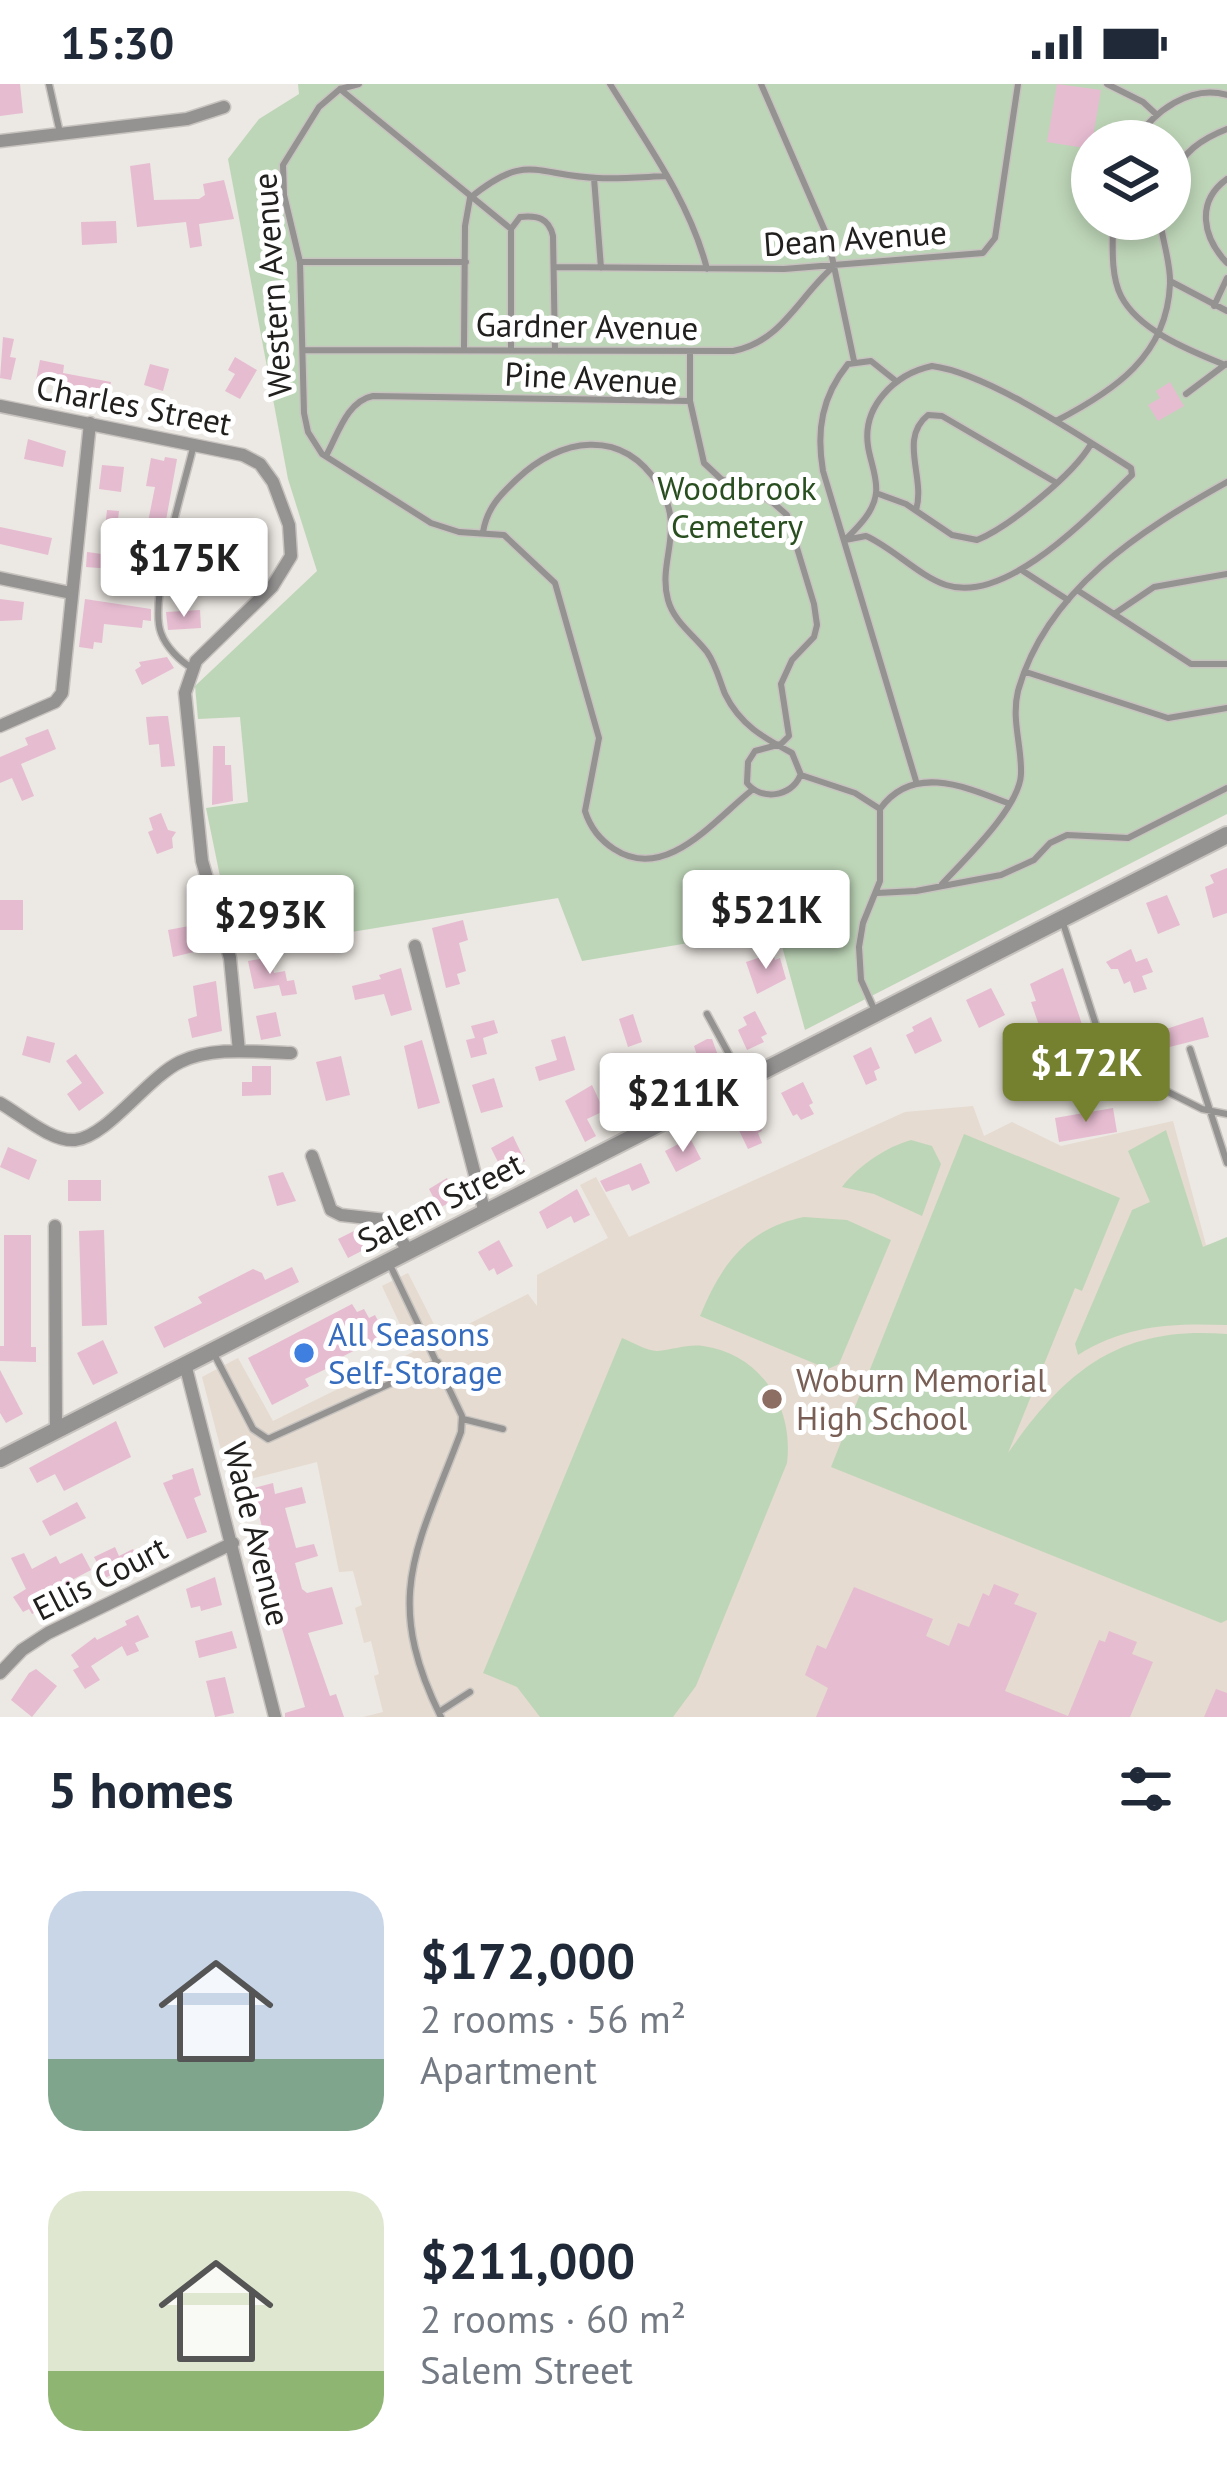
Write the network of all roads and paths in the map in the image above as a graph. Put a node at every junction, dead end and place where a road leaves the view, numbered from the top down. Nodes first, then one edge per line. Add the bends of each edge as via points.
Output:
1 (49, 84) edge
2 (359, 84) edge
3 (610, 84) edge
4 (761, 84) edge
5 (1018, 84) edge
6 (1107, 84) edge
7 (340, 88) junction
8 (1227, 95) edge
9 (224, 107) dead end
10 (1156, 114) junction
11 (1151, 120) edge
12 (1227, 129) edge
13 (61, 135) junction
14 (0, 141) edge
15 (1191, 149) edge
16 (666, 176) junction
17 (594, 178) junction
18 (1227, 179) edge
19 (470, 198) junction
20 (511, 227) junction
21 (1113, 240) edge
22 (1163, 240) edge
23 (300, 262) junction
24 (466, 262) junction
25 (1227, 263) edge
26 (835, 266) junction
27 (554, 267) junction
28 (602, 268) junction
29 (707, 269) junction
30 (1227, 278) edge
31 (1170, 281) junction
32 (1214, 306) junction
33 (1227, 310) edge
34 (1157, 329) junction
35 (464, 348) junction
36 (512, 348) junction
37 (555, 349) junction
38 (304, 350) junction
39 (690, 352) junction
40 (854, 361) junction
41 (1226, 364) edge
42 (897, 382) junction
43 (1186, 394) dead end
44 (689, 400) junction
45 (0, 406) edge
46 (1056, 421) junction
47 (90, 423) junction
48 (195, 443) junction
49 (1091, 444) junction
50 (326, 456) junction
51 (1054, 482) junction
52 (1227, 482) edge
53 (876, 493) junction
54 (916, 510) junction
55 (483, 532) junction
56 (845, 540) junction
57 (1023, 571) junction
58 (1227, 574) edge
59 (0, 578) edge
60 (1077, 590) junction
61 (71, 593) junction
62 (1068, 600) junction
63 (1114, 614) junction
64 (1227, 664) edge
65 (192, 668) junction
66 (1026, 672) junction
67 (1227, 708) edge
68 (0, 726) edge
69 (776, 746) junction
70 (800, 775) junction
71 (916, 781) junction
72 (1227, 788) edge
73 (752, 790) junction
74 (1010, 803) junction
75 (880, 808) junction
76 (1227, 835) edge
77 (941, 884) junction
78 (877, 893) junction
79 (1062, 920) junction
80 (415, 946) dead end
81 (707, 1014) dead end
82 (877, 1014) junction
83 (1190, 1049) dead end
84 (239, 1052) junction
85 (291, 1053) dead end
86 (1106, 1060) junction
87 (1046, 1078) dead end
88 (744, 1082) junction
89 (0, 1102) edge
90 (1210, 1111) junction
91 (1227, 1114) edge
92 (312, 1156) dead end
93 (1227, 1163) edge
94 (485, 1213) junction
95 (55, 1226) dead end
96 (409, 1251) junction
97 (388, 1262) junction
98 (212, 1351) junction
99 (438, 1361) junction
100 (185, 1364) junction
101 (463, 1419) junction
102 (503, 1429) dead end
103 (56, 1430) junction
104 (0, 1459) edge
105 (233, 1543) junction
106 (0, 1673) edge
107 (470, 1692) dead end
108 (440, 1715) edge
109 (275, 1717) edge

1 - 13 lane
2 - 7 lane
3 - 16 lane
4 - 26 lane
5 - 26 lane, Dean Avenue via 991,247
6 - 10 lane
7 - 19 lane
7 - 23 lane, Western Avenue via 283,165
8 - 10 lane via 1198,86
9 - 13 street
10 - 11 lane
12 - 15 lane
13 - 14 street
16 - 17 lane
16 - 29 lane
17 - 19 lane via 523,168
17 - 28 lane
18 - 25 lane via 1210,200 1205,225
19 - 20 lane
19 - 24 lane
20 - 27 lane via 529,216 548,223
20 - 36 lane
21 - 34 lane via 1120,295
22 - 31 lane
23 - 24 lane
23 - 38 lane, Western Avenue
24 - 35 lane
26 - 29 lane, Dean Avenue
26 - 39 lane, Gardner Avenue via 756,345
26 - 40 lane
27 - 28 lane, Dean Avenue
27 - 37 lane
28 - 29 lane, Dean Avenue
30 - 32 lane
31 - 32 lane
31 - 34 lane
32 - 33 lane
34 - 41 lane
34 - 46 lane via 1128,377
35 - 36 lane, Gardner Avenue
35 - 38 lane, Gardner Avenue
36 - 37 lane, Gardner Avenue
37 - 39 lane, Gardner Avenue
38 - 50 lane, Western Avenue via 304,413
39 - 44 lane
40 - 42 lane via 871,362
40 - 56 lane via 830,390 819,430
41 - 43 lane
42 - 46 lane via 916,370 946,368
42 - 53 lane via 876,402 867,426
44 - 50 lane, Pine Avenue via 359,398
44 - 69 lane, Pine Avenue via 709,470 787,515 814,604 814,637 781,684 790,734
45 - 47 street, Charles Street
46 - 49 lane
47 - 48 street, Charles Street
47 - 61 street
48 - 65 lane via 163,577 160,625
48 - 65 street, Charles Street via 256,462 279,494 292,539 272,587
49 - 51 lane
49 - 57 lane via 1133,471
50 - 55 lane via 431,523
51 - 54 lane via 976,540 952,535
51 - 54 lane via 942,416 928,416 913,437
52 - 60 lane via 1144,531
53 - 54 lane
53 - 56 lane
55 - 69 lane via 493,504 547,454 597,445 633,456 670,512 672,609 713,662 738,714
55 - 73 lane via 515,542 555,583 566,608 599,738 585,811 603,841 639,860 678,851
56 - 57 lane via 866,536 956,587
56 - 71 lane
57 - 62 lane
58 - 63 lane via 1154,587
59 - 61 street
60 - 62 lane
60 - 63 lane
61 - 68 street via 61,695
62 - 66 lane
63 - 64 lane via 1191,664
65 - 84 street via 184,693 202,861 230,958
66 - 67 lane via 1168,718
66 - 74 lane via 1015,722 1021,773
69 - 70 lane via 792,753
69 - 73 lane via 751,756
70 - 73 lane via 778,794
70 - 75 lane
71 - 74 lane
71 - 75 lane
72 - 77 lane via 1128,838 1067,835 1000,875
74 - 77 lane
75 - 78 lane
76 - 79 street, Salem Street
77 - 78 lane
78 - 82 lane via 859,959
79 - 82 street, Salem Street
79 - 86 lane
80 - 94 street
81 - 88 lane
82 - 88 street, Salem Street
83 - 90 lane
84 - 85 street
84 - 89 street via 177,1063 76,1140
86 - 87 lane
86 - 90 lane
88 - 94 street, Salem Street
90 - 91 lane
90 - 93 lane
92 - 96 street via 331,1210 386,1220
94 - 96 street, Salem Street
95 - 103 street
96 - 97 street, Salem Street
97 - 98 street, Salem Street
97 - 99 lane
98 - 99 lane via 254,1429 268,1439
98 - 100 street, Salem Street
99 - 101 lane
100 - 103 street, Salem Street
100 - 105 street, Wade Avenue
101 - 102 lane
101 - 108 lane via 419,1537 409,1590 415,1655
103 - 104 street, Salem Street
105 - 106 street, Ellis Court via 60,1626
105 - 109 street, Wade Avenue
107 - 108 lane

